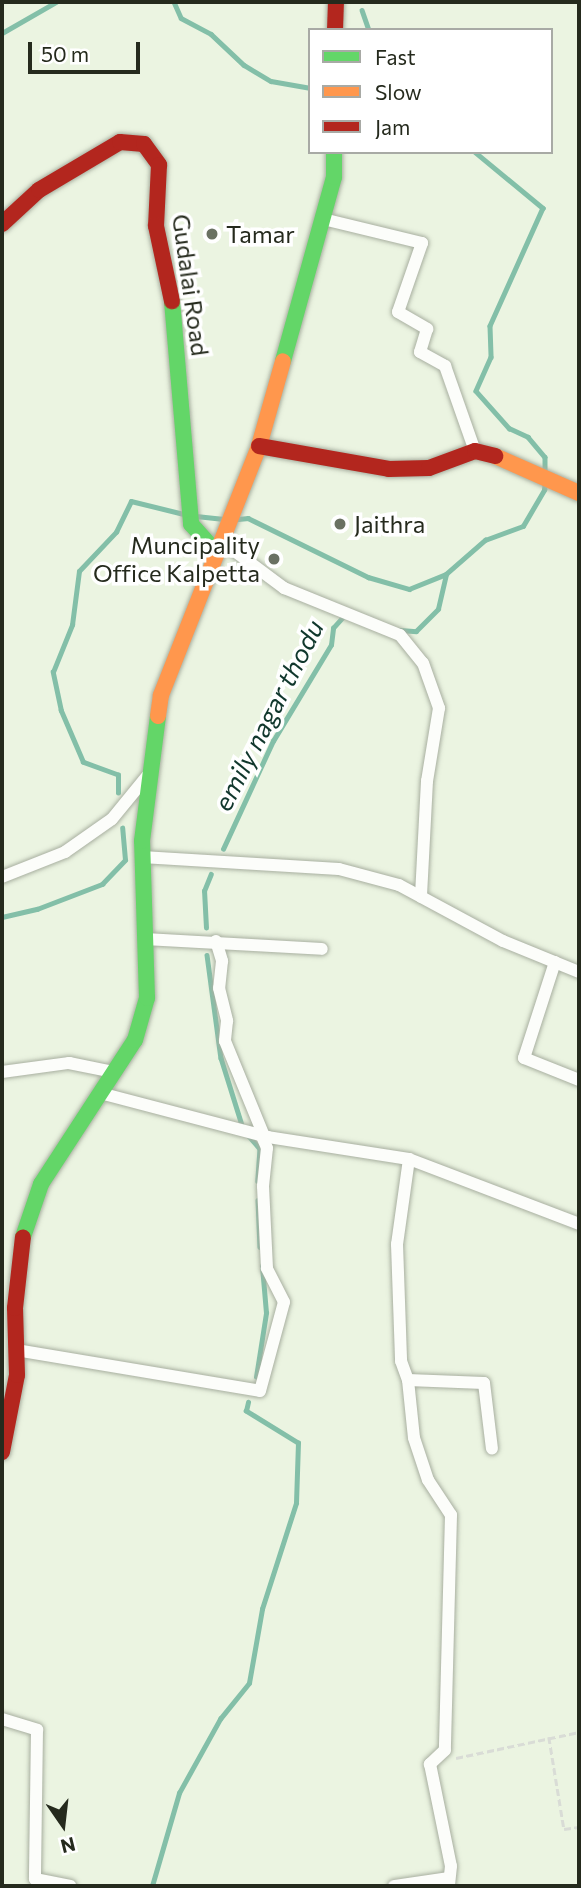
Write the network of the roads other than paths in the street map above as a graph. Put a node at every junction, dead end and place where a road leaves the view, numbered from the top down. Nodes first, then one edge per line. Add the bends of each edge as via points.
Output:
1 (336, 2) edge
2 (335, 28) edge
3 (334, 154) edge
4 (323, 219) junction
5 (2, 224) edge
6 (259, 446) junction
7 (475, 451) junction
8 (579, 493) edge
9 (221, 541) junction
10 (148, 775) junction
11 (142, 857) junction
12 (2, 877) edge
13 (421, 897) junction
14 (145, 939) junction
15 (216, 942) junction
16 (322, 948) dead end
17 (555, 962) junction
18 (579, 972) edge
19 (2, 1072) edge
20 (114, 1072) junction
21 (579, 1080) edge
22 (100, 1093) junction
23 (263, 1136) junction
24 (409, 1159) junction
25 (579, 1224) edge
26 (16, 1350) junction
27 (408, 1380) junction
28 (492, 1449) dead end
29 (2, 1452) edge
30 (2, 1720) edge
31 (449, 1882) edge
32 (35, 1883) edge
33 (70, 1886) edge
34 (394, 1886) edge

1 - 2 main road
3 - 4 main road via 334,177
4 - 6 main road
4 - 7 street via 422,243 398,312 427,329 420,352 445,366
5 - 9 main road, Gudalai Road via 39,190 120,142 144,144 159,164 156,226 176,320 191,524
6 - 7 main road via 389,469 429,468
6 - 9 main road
7 - 8 main road via 512,460
9 - 10 main road via 161,695
9 - 13 street via 284,588 400,635 423,663 439,708 426,781
10 - 11 main road
10 - 12 street via 112,820 65,852
11 - 13 street via 340,869 399,885
11 - 14 main road
13 - 17 street
14 - 15 street
14 - 20 main road via 147,998 135,1040
15 - 16 street
15 - 23 street via 222,961 219,988 227,1021 225,1041
17 - 18 street
17 - 21 street via 524,1058
19 - 20 street via 69,1063
20 - 22 main road
22 - 23 street
22 - 26 main road via 41,1184 24,1231 15,1308
23 - 24 street
23 - 26 street via 267,1148 263,1186 267,1268 284,1301 260,1391
24 - 25 street
24 - 27 street via 397,1244 397,1326
26 - 29 main road via 17,1375
27 - 28 street via 484,1383
27 - 31 street via 414,1438 428,1480 451,1515 445,1750 430,1764 451,1867
30 - 32 street via 37,1730
31 - 34 street
32 - 33 street

